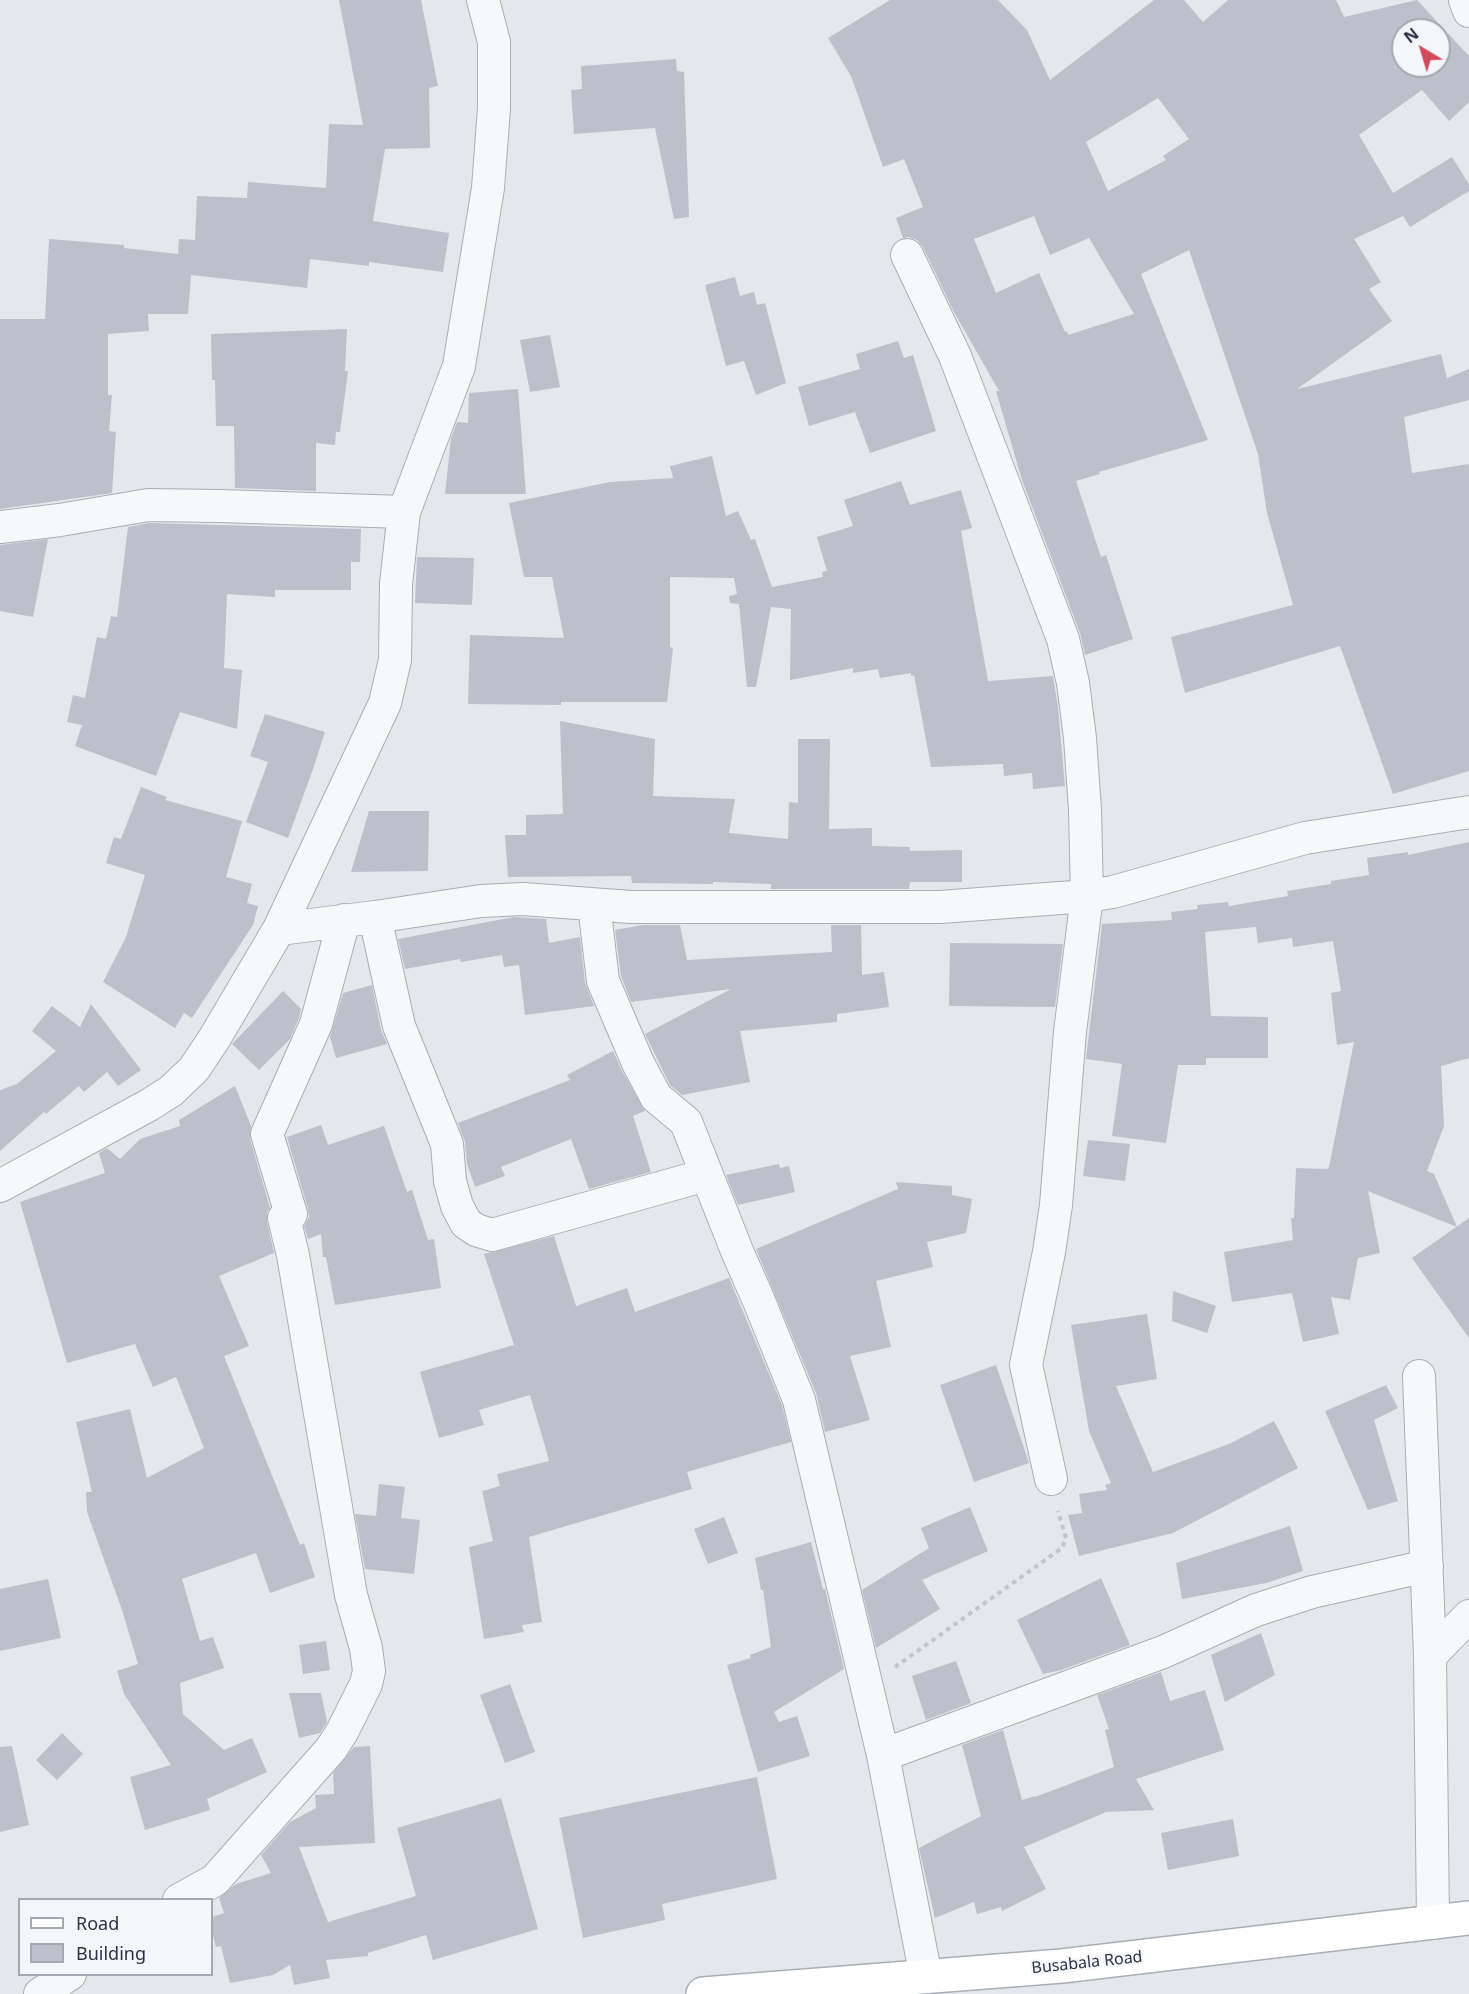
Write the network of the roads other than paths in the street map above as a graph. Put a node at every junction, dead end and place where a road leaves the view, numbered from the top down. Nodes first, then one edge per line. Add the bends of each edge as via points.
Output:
1 (483, 0) edge
2 (1465, 0) edge
3 (1469, 11) edge
4 (907, 255) dead end
5 (404, 512) junction
6 (0, 527) edge
7 (1469, 812) edge
8 (1087, 896) junction
9 (594, 905) junction
10 (375, 917) junction
11 (344, 920) junction
12 (279, 928) junction
13 (706, 1175) junction
14 (0, 1186) edge
15 (1419, 1376) dead end
16 (1051, 1479) road end
17 (1427, 1566) junction
18 (1469, 1616) edge
19 (1430, 1656) junction
20 (884, 1755) junction
21 (181, 1898) edge
22 (1469, 1918) edge
23 (1433, 1923) junction
24 (67, 1976) edge
25 (926, 1977) junction
26 (40, 1994) edge
27 (703, 1994) edge

1 - 5 street via 494,42 488,188 459,366
2 - 3 street
4 - 8 street via 955,356 1063,639 1080,738
5 - 6 street via 148,505
5 - 12 street via 396,584 395,660 385,703
7 - 8 street via 1305,838
8 - 9 street via 939,907
8 - 16 street via 1070,1032 1056,1205 1026,1365
9 - 10 street via 523,899 481,901
9 - 13 street via 603,981 638,1063 656,1096 686,1122
10 - 11 street
10 - 13 street via 399,1026 447,1144 450,1181 466,1223 492,1235
11 - 12 street
11 - 21 street via 316,1024 267,1134 291,1214 284,1218 351,1595 369,1671 331,1749 215,1880
12 - 14 street via 214,1039 194,1069 171,1091
13 - 20 street via 800,1400
15 - 17 street
17 - 19 street
17 - 20 street via 1312,1592 1256,1610 1163,1652
18 - 19 street
19 - 23 street
20 - 25 street
22 - 23 street, Busabala Road
23 - 25 street, Busabala Road via 1062,1966
24 - 26 street
25 - 27 street, Busabala Road

